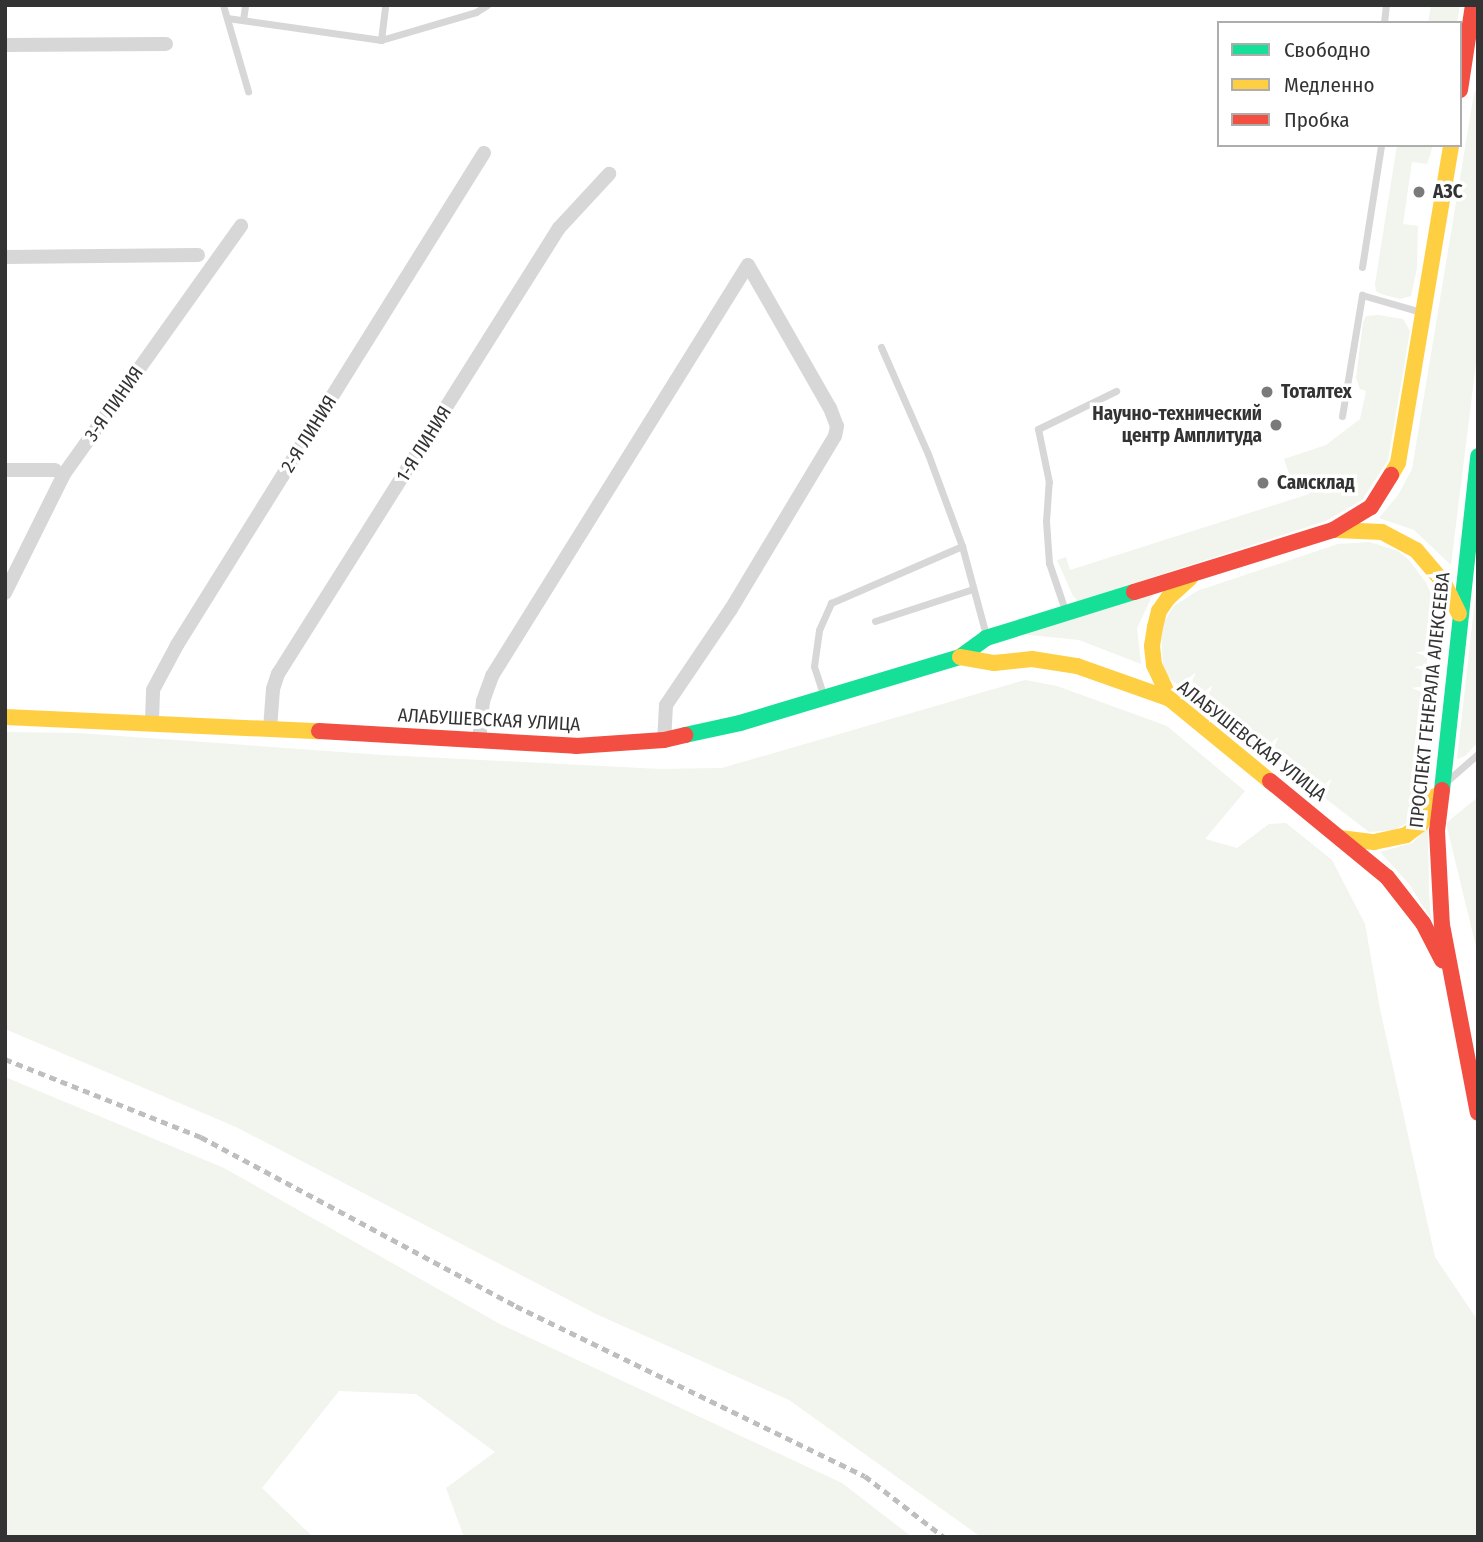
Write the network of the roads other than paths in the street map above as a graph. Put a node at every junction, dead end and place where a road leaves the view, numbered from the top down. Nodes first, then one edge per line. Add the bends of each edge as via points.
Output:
1 (223, 5) edge
2 (244, 5) edge
3 (386, 5) edge
4 (487, 5) edge
5 (1473, 5) edge
6 (227, 18) junction
7 (243, 20) junction
8 (382, 40) junction
9 (166, 44) dead end
10 (5, 45) edge
11 (1478, 77) edge
12 (1462, 78) edge
13 (1462, 89) edge
14 (248, 91) dead end
15 (1381, 147) edge
16 (1451, 147) edge
17 (484, 153) dead end
18 (609, 174) dead end
19 (241, 226) dead end
20 (198, 256) dead end
21 (5, 257) edge
22 (1362, 267) dead end
23 (1424, 313) junction
24 (881, 347) dead end
25 (1116, 391) dead end
26 (1342, 416) dead end
27 (1478, 456) edge
28 (5, 470) edge
29 (55, 470) dead end
30 (1475, 508) edge
31 (1333, 530) junction
32 (962, 546) junction
33 (1196, 573) junction
34 (973, 589) junction
35 (5, 593) edge
36 (1065, 611) junction
37 (1459, 614) junction
38 (875, 621) dead end
39 (986, 638) junction
40 (960, 657) junction
41 (824, 699) junction
42 (1170, 699) junction
43 (5, 717) edge
44 (152, 722) junction
45 (270, 729) junction
46 (664, 740) junction
47 (479, 741) junction
48 (1478, 754) edge
49 (1440, 787) junction
50 (1340, 838) junction
51 (1449, 974) junction
52 (1478, 1113) edge

1 - 6 lane
2 - 7 lane
3 - 8 lane
4 - 8 lane
5 - 12 street
6 - 7 lane
6 - 14 lane
7 - 8 lane
9 - 10 street
11 - 13 street
15 - 22 lane
16 - 23 street
17 - 44 street, 2-Я ЛИНИЯ via 177,645 153,690
18 - 45 street, 1-Я ЛИНИЯ via 559,228 278,674
19 - 35 street, 3-Я ЛИНИЯ via 64,474
20 - 21 street
23 - 26 lane via 1362,295
23 - 31 street via 1398,463 1371,507
24 - 32 lane
25 - 36 lane via 1038,429 1049,482 1049,564
27 - 30 street, ПРОСПЕКТ ГЕНЕРАЛА АЛЕКСЕЕВА
28 - 29 street
30 - 37 street, ПРОСПЕКТ ГЕНЕРАЛА АЛЕКСЕЕВА
31 - 33 street
31 - 37 street via 1365,529 1401,539 1429,562
32 - 34 lane
32 - 41 lane via 831,604 819,630 814,666
33 - 36 street, АЛАБУШЕВСКАЯ УЛИЦА
33 - 42 street via 1168,598 1155,627 1154,665
34 - 38 lane
34 - 39 lane
36 - 39 street, АЛАБУШЕВСКАЯ УЛИЦА
37 - 49 street, ПРОСПЕКТ ГЕНЕРАЛА АЛЕКСЕЕВА
39 - 40 street, АЛАБУШЕВСКАЯ УЛИЦА
40 - 41 street, АЛАБУШЕВСКАЯ УЛИЦА
40 - 42 street, АЛАБУШЕВСКАЯ УЛИЦА via 994,663 1032,659 1077,666
41 - 46 street, АЛАБУШЕВСКАЯ УЛИЦА
42 - 50 street, АЛАБУШЕВСКАЯ УЛИЦА
43 - 44 street, АЛАБУШЕВСКАЯ УЛИЦА
44 - 45 street, АЛАБУШЕВСКАЯ УЛИЦА
45 - 47 street, АЛАБУШЕВСКАЯ УЛИЦА
46 - 47 street, АЛАБУШЕВСКАЯ УЛИЦА via 576,746
46 - 47 street via 666,705 731,609 837,426 748,265 492,676 483,701
48 - 49 lane
49 - 50 street via 1421,824 1406,835 1374,842
49 - 51 street, ПРОСПЕКТ ГЕНЕРАЛА АЛЕКСЕЕВА via 1438,881
50 - 51 street, АЛАБУШЕВСКАЯ УЛИЦА via 1401,891
51 - 52 street, ПРОСПЕКТ ГЕНЕРАЛА АЛЕКСЕЕВА

